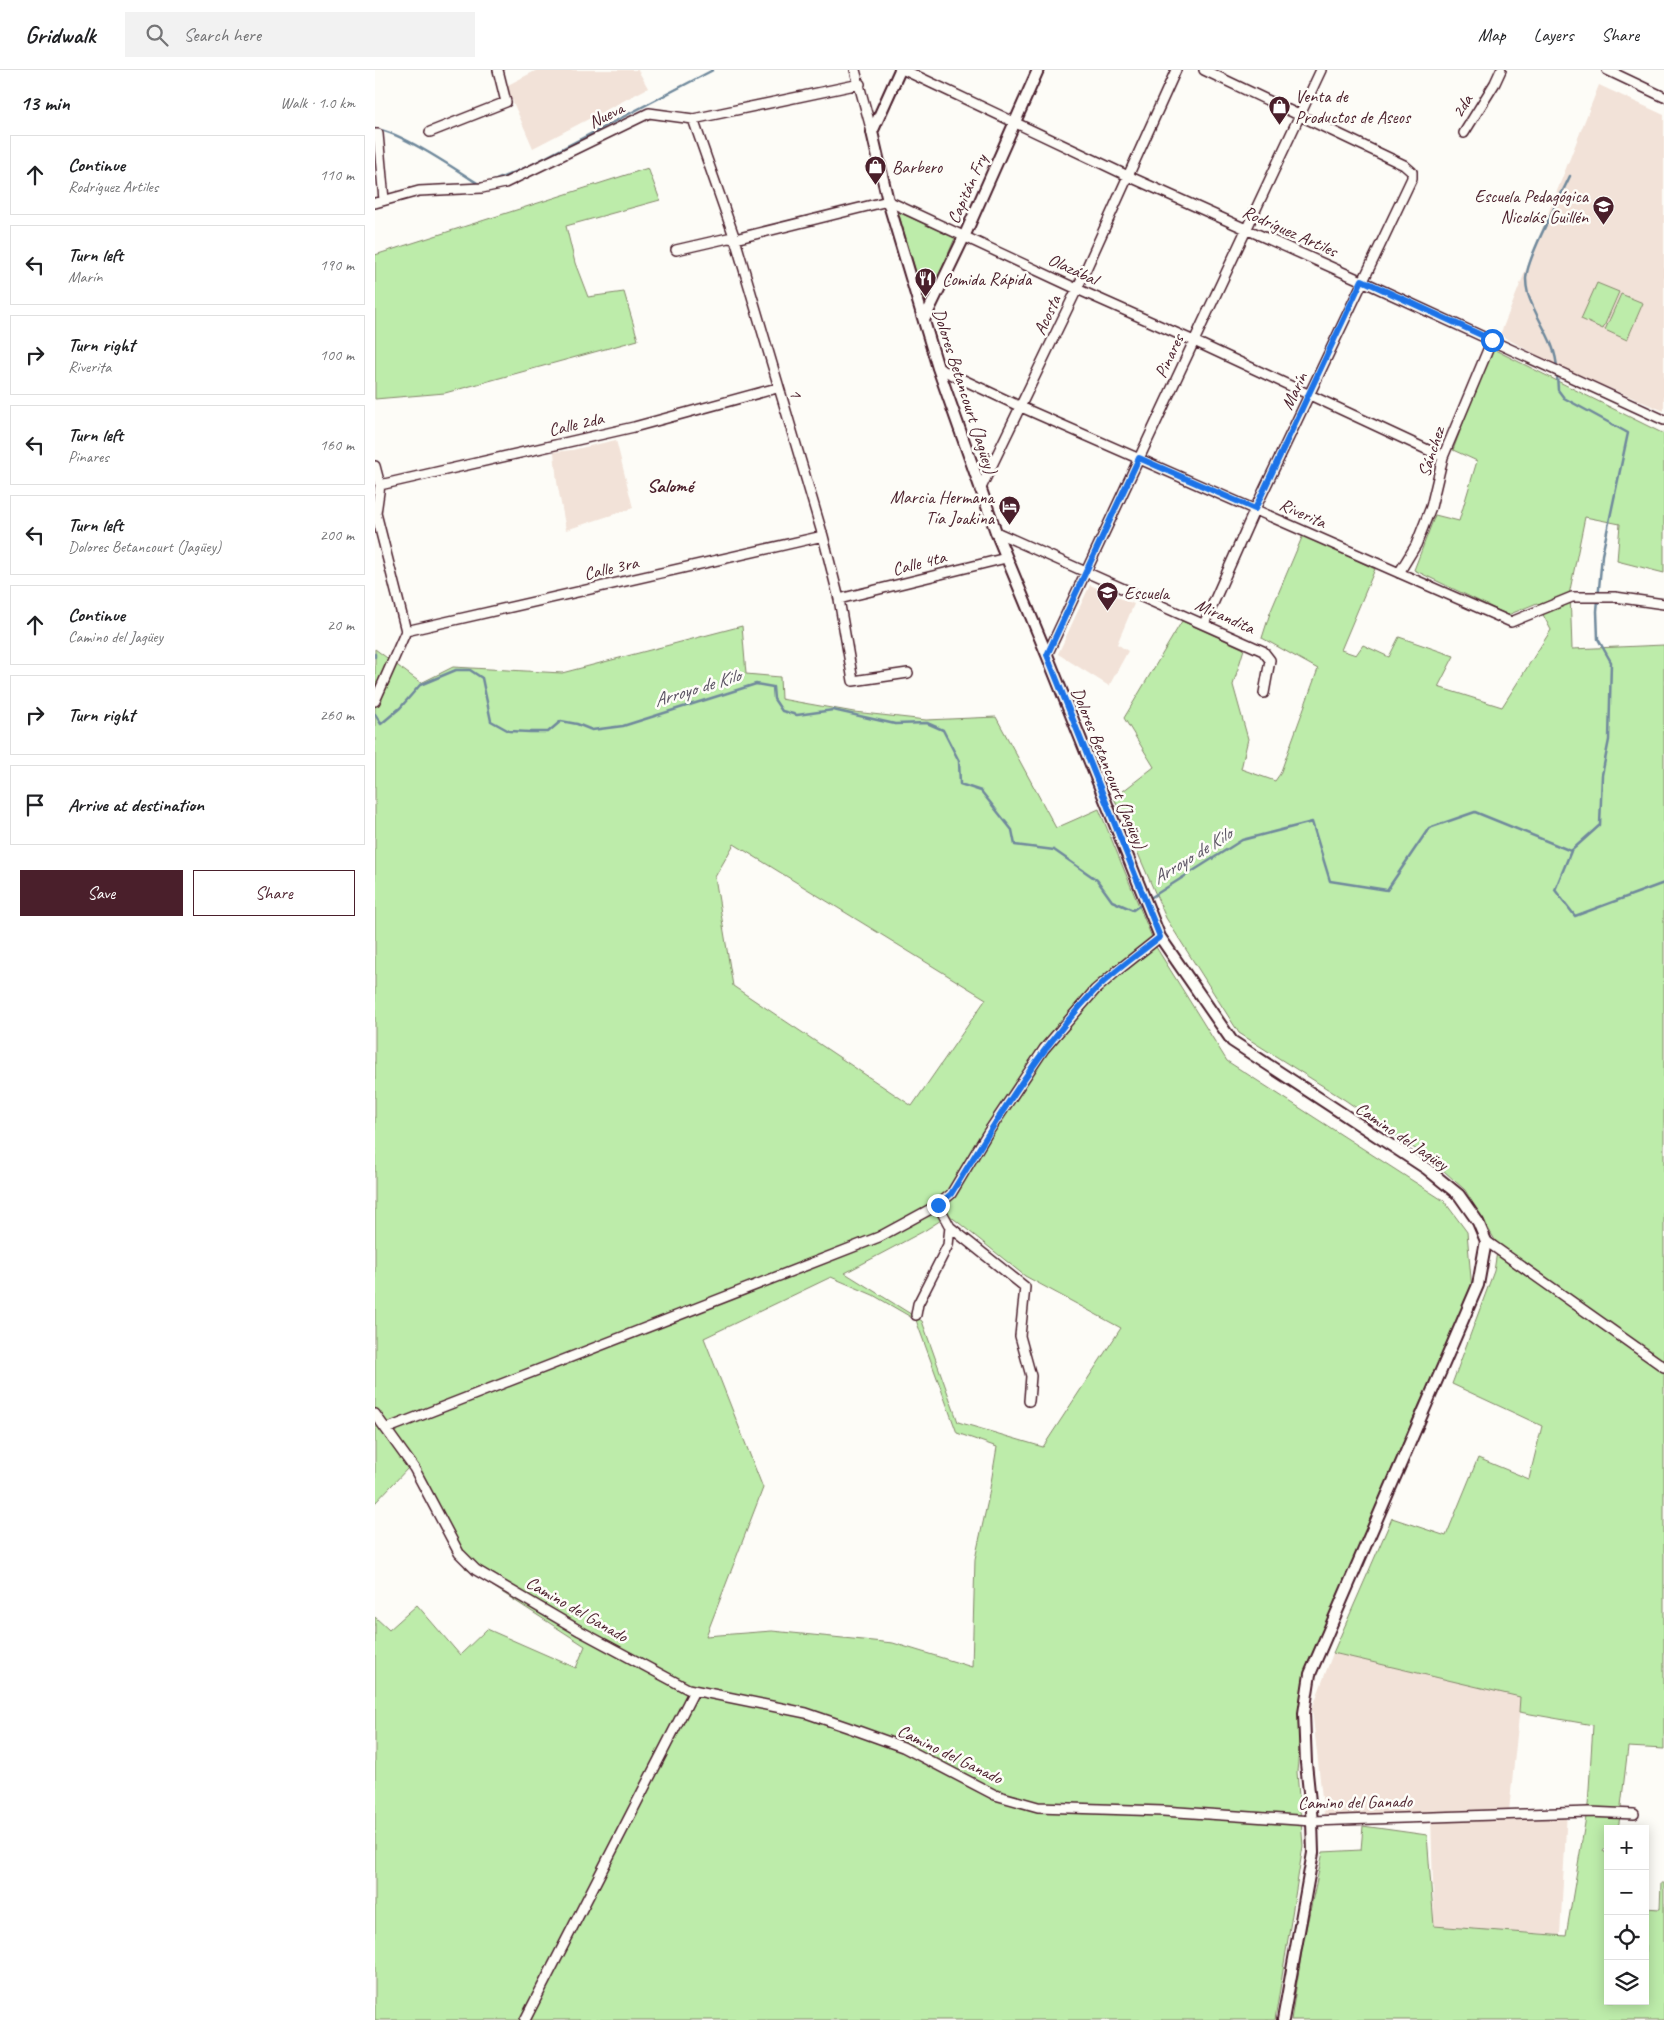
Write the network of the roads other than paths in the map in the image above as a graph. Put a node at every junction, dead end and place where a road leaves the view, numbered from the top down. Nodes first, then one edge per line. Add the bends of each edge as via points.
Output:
1 (498, 70) edge
2 (855, 70) edge
3 (899, 70) edge
4 (904, 70) edge
5 (1038, 70) edge
6 (1176, 70) edge
7 (1204, 70) edge
8 (1321, 70) edge
9 (1501, 70) edge
10 (1607, 70) edge
11 (860, 84) junction
12 (1664, 97) edge
13 (1300, 115) junction
14 (693, 118) junction
15 (1015, 121) junction
16 (430, 132) dead end
17 (872, 132) junction
18 (1464, 133) dead end
19 (375, 134) edge
20 (1128, 176) junction
21 (379, 201) edge
22 (888, 201) junction
23 (1247, 229) junction
24 (964, 237) junction
25 (735, 239) junction
26 (676, 250) dead end
27 (1362, 280) junction
28 (1077, 289) junction
29 (924, 320) junction
30 (1492, 340) junction
31 (1194, 341) junction
32 (938, 368) junction
33 (777, 388) junction
34 (1310, 395) junction
35 (1021, 406) junction
36 (1664, 420) edge
37 (1443, 457) junction
38 (1139, 458) junction
39 (375, 466) edge
40 (380, 485) junction
41 (981, 490) junction
42 (1255, 509) junction
43 (995, 532) junction
44 (823, 536) junction
45 (1006, 558) junction
46 (1087, 572) junction
47 (1399, 573) junction
48 (839, 600) junction
49 (1664, 604) edge
50 (1204, 624) junction
51 (406, 631) junction
52 (1047, 655) junction
53 (908, 673) dead end
54 (1264, 693) dead end
55 (375, 701) edge
56 (1148, 908) joint
57 (1160, 937) junction
58 (938, 1205) junction
59 (950, 1227) junction
60 (1486, 1241) junction
61 (916, 1315) dead end
62 (1664, 1367) edge
63 (1029, 1401) dead end
64 (375, 1414) edge
65 (386, 1429) junction
66 (694, 1692) junction
67 (1634, 1814) dead end
68 (1312, 1821) junction
69 (525, 2020) edge
70 (1283, 2020) edge

1 - 16 street via 506,102
2 - 11 street, Dolores Betancourt (Jagüey)
3 - 17 street
4 - 15 street, Rodríguez Artiles
5 - 15 street, Capitán Fry
6 - 20 street, Acosta
7 - 13 street
8 - 13 street, Pinares
9 - 18 street, 2da
10 - 12 street
11 - 14 street, Nueva
11 - 17 street, Dolores Betancourt (Jagüey)
13 - 23 street, Pinares
13 - 27 street, Marín via 1404,165 1412,172 1412,178
14 - 21 street, Nueva via 649,114 505,183 482,188 419,191
14 - 25 street, 1
15 - 20 street, Rodríguez Artiles
15 - 24 street, Capitán Fry
17 - 22 street, Dolores Betancourt (Jagüey)
19 - 21 street via 378,134
20 - 23 street, Rodríguez Artiles
20 - 28 street, Acosta
22 - 24 street, Olazábal
22 - 25 street
22 - 29 street, Dolores Betancourt (Jagüey)
23 - 27 street, Rodríguez Artiles
23 - 31 street, Pinares
24 - 28 street, Olazábal
24 - 29 street, Capitán Fry
25 - 26 street
25 - 33 street, 1
27 - 30 street, Rodríguez Artiles
27 - 34 street, Marín
28 - 31 street, Olazábal
28 - 35 street, Acosta
29 - 32 street, Dolores Betancourt (Jagüey)
30 - 36 street, Rodríguez Artiles
30 - 37 street, Sánchez
31 - 34 street, Olazábal
31 - 38 street, Pinares
32 - 35 street, Riverita
32 - 41 street, Dolores Betancourt (Jagüey)
33 - 40 street, Calle 2da via 634,427
33 - 44 street, 1
34 - 37 street, Olazábal
34 - 42 street, Marín
35 - 38 street, Riverita
35 - 41 street, Acosta
37 - 47 street, Sánchez via 1431,507 1415,546
38 - 42 street, Riverita
38 - 46 street, Pinares
39 - 40 street
40 - 51 street via 376,513
41 - 43 street, Dolores Betancourt (Jagüey)
42 - 47 street, Riverita
42 - 50 street, Marín
43 - 45 street, Dolores Betancourt (Jagüey)
43 - 46 street, Mirandita
44 - 48 street, 1
44 - 51 street, Calle 3ra
45 - 48 street, Calle 4ta
45 - 52 street, Dolores Betancourt (Jagüey)
46 - 50 street, Mirandita
46 - 52 street, Pinares
47 - 49 street, Riverita via 1511,622 1572,597 1615,597
48 - 53 street, 1 via 853,681
50 - 54 street, Mirandita via 1263,651 1270,660
51 - 55 street
52 - 56 street, Dolores Betancourt (Jagüey)
56 - 57 street, Camino del Jagüey
57 - 58 street via 1095,990 1044,1049 951,1194
57 - 60 street, Camino del Jagüey via 1232,1041 1433,1174 1459,1195 1478,1222
58 - 59 street
58 - 65 street via 879,1237
59 - 61 street via 948,1246 918,1304
59 - 63 street via 1025,1287 1020,1336 1031,1376
60 - 62 street, Camino del Jagüey
60 - 68 street via 1479,1285 1310,1674 1304,1713
64 - 65 street, Camino del Ganado
65 - 66 street, Camino del Ganado via 414,1468 459,1553 476,1570
66 - 68 street, Camino del Ganado via 807,1713 903,1747 995,1795 1038,1806
66 - 69 street
67 - 68 street, Camino del Ganado via 1589,1812
68 - 70 street via 1313,1854

